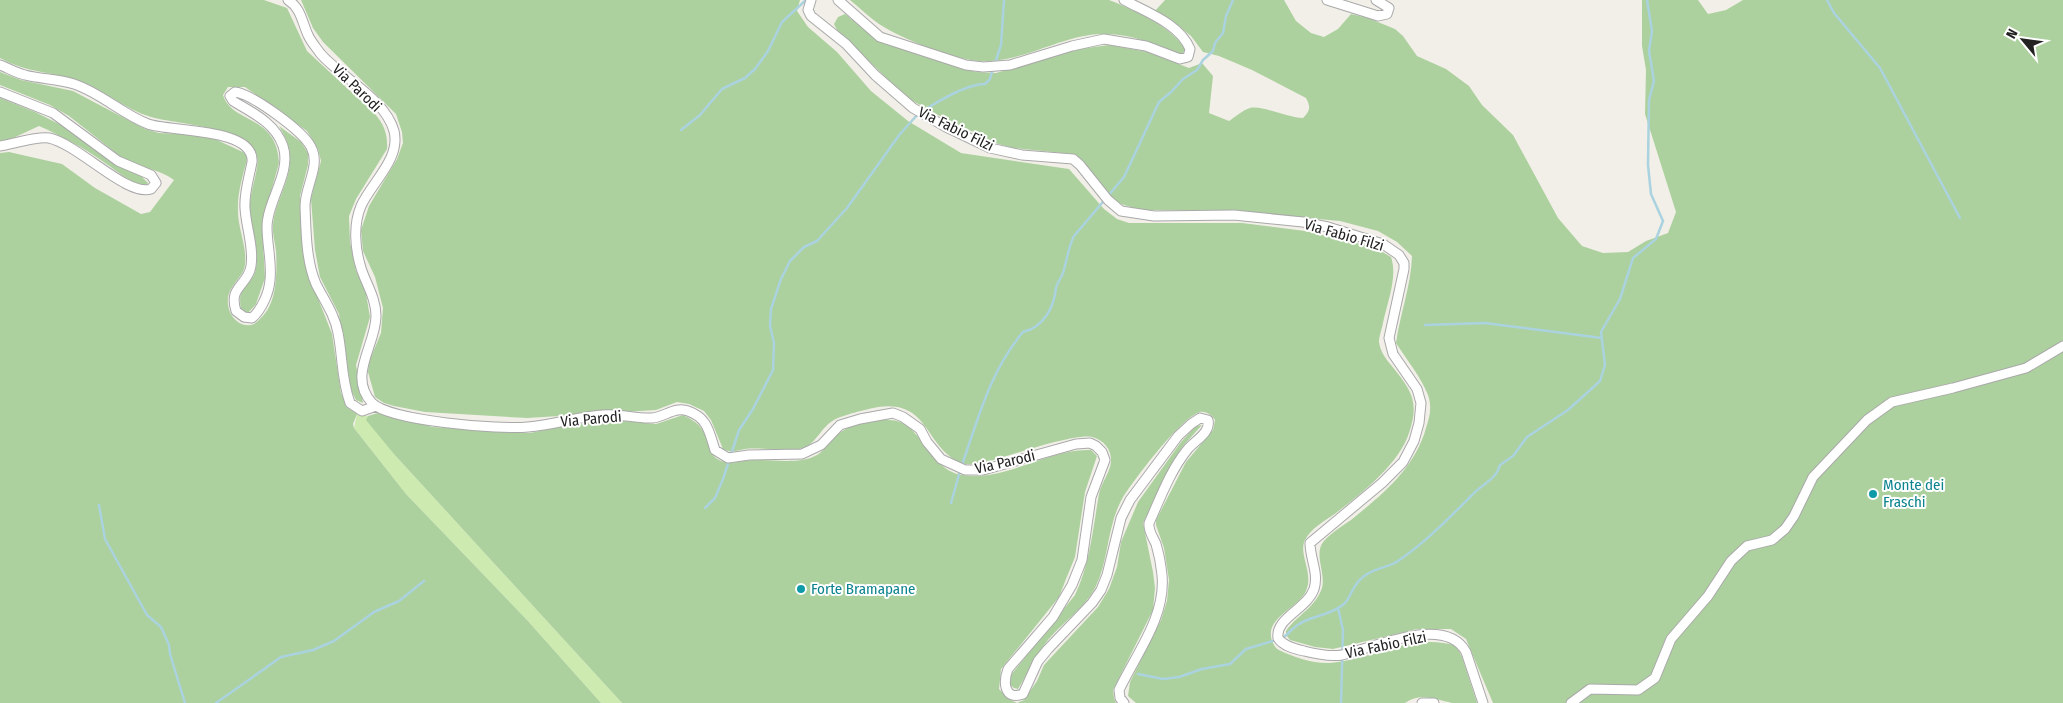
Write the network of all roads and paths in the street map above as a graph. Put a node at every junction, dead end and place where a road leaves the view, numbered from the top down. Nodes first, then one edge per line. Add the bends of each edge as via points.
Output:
1 (288, 0) edge
2 (811, 0) edge
3 (838, 0) edge
4 (1124, 0) edge
5 (1327, 0) edge
6 (1376, 0) edge
7 (0, 65) edge
8 (0, 92) edge
9 (0, 146) edge
10 (2063, 346) edge
11 (376, 406) junction
12 (1124, 703) edge
13 (1422, 703) edge
14 (1434, 703) edge
15 (1483, 703) edge
16 (1571, 703) edge

1 - 11 street, Via Parodi via 298,8 308,35 322,56 370,96 394,132 391,156 361,206 356,221 358,256 373,297 376,316 362,374 367,395
2 - 15 street, Via Fabio Filzi via 808,10 811,16 846,44 913,108 946,128 990,148 1022,155 1073,159 1121,211 1154,216 1234,215 1303,222 1373,240 1400,255 1404,269 1389,338 1393,354 1417,390 1421,403 1414,441 1403,462 1382,484 1310,543 1316,575 1314,588 1306,603 1281,624 1278,638 1300,650 1333,656 1401,638 1428,634 1452,637 1462,644 1466,652
3 - 4 street via 880,37 983,68 1010,65 1104,39 1146,46 1180,59 1188,57 1190,49 1181,35
5 - 6 street via 1378,16 1387,14 1387,6
7 - 11 street via 24,75 74,84 146,123 161,128 220,134 249,150 253,158 244,197 252,257 248,274 235,290 234,302 236,311 248,318 252,318 260,308 270,280 267,227 284,155 272,127 230,96 238,92 248,96 300,134 311,147 314,163 305,197 311,267 338,331 343,379 350,404 362,410
8 - 9 street via 53,113 118,161 152,175 156,183 151,189 140,190 75,150 48,138
10 - 16 street via 2026,368 1892,402 1867,420 1813,477 1785,528 1772,540 1747,546 1731,561 1708,596 1671,639 1655,678 1638,690 1590,689
11 - 12 street, Via Parodi via 438,423 526,428 602,415 652,418 679,409 687,410 706,422 715,450 728,458 802,454 821,445 840,425 893,413 920,429 941,459 965,470 982,470 1090,443 1102,452 1105,460 1091,498 1082,560 1053,617 1008,669 1004,683 1008,691 1017,696 1023,694 1038,661 1101,590 1121,518 1130,500 1178,436 1195,420 1206,419 1208,428 1180,460 1149,522 1159,554 1161,598 1151,629 1120,690
13 - 14 street

